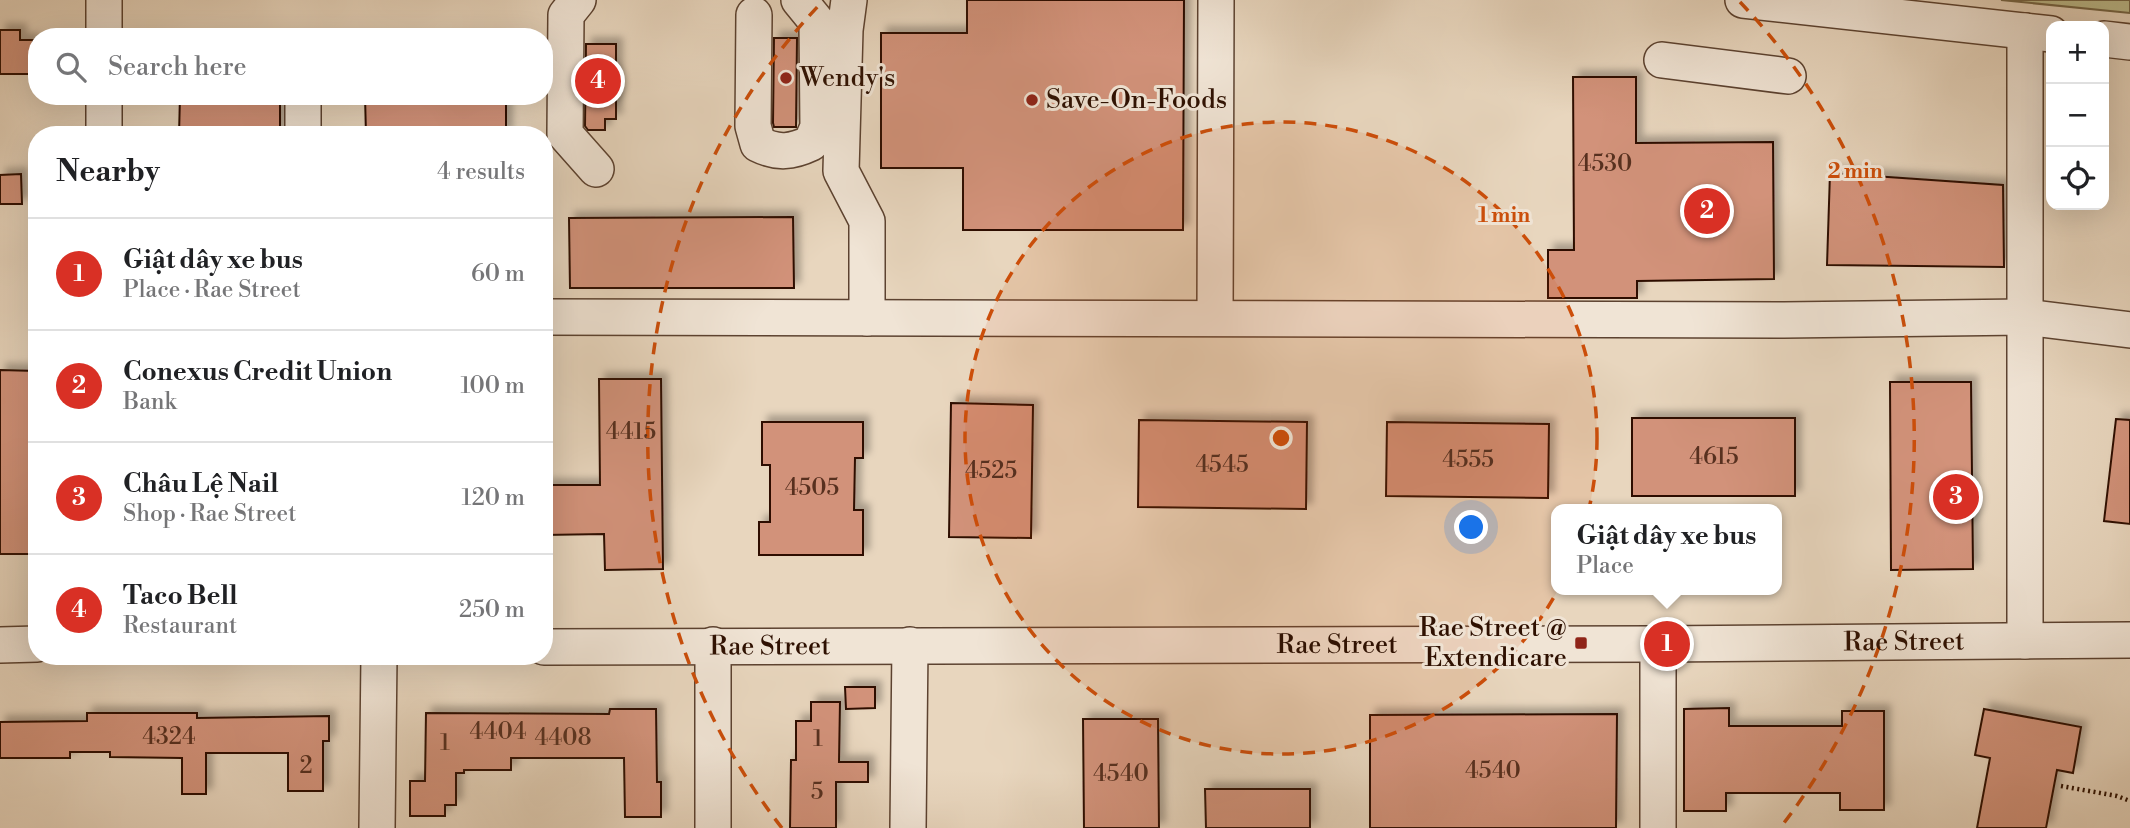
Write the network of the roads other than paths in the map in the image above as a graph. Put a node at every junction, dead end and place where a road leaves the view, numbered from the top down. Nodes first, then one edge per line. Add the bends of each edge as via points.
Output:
1 (104, 0) edge
2 (578, 0) edge
3 (799, 0) edge
4 (849, 0) edge
5 (1216, 0) edge
6 (1743, 0) edge
7 (754, 15) dead end
8 (104, 28) edge
9 (2038, 32) edge
10 (2109, 40) edge
11 (2130, 42) edge
12 (1662, 60) dead end
13 (1787, 76) dead end
14 (104, 105) edge
15 (303, 105) edge
16 (104, 126) edge
17 (303, 126) edge
18 (596, 169) dead end
19 (553, 317) edge
20 (2024, 317) junction
21 (867, 318) junction
22 (1215, 318) junction
23 (2130, 330) edge
24 (2130, 640) edge
25 (2025, 641) junction
26 (1658, 644) junction
27 (0, 645) edge
28 (28, 645) edge
29 (713, 645) junction
30 (910, 645) junction
31 (553, 647) edge
32 (379, 665) edge
33 (377, 828) edge
34 (713, 828) edge
35 (908, 828) edge
36 (1658, 828) edge

1 - 8 street
2 - 18 street via 566,15 565,134
3 - 7 street via 817,22 818,127 811,143 792,152 772,151 758,144 753,126
4 - 21 street via 841,171 867,221
5 - 22 street
6 - 9 street
9 - 20 street
10 - 11 street
12 - 13 street
14 - 16 street
15 - 17 street
19 - 21 street
20 - 22 street
20 - 23 street
20 - 25 street
21 - 22 street
24 - 25 street, Rae Street
25 - 26 street, Rae Street
26 - 30 street, Rae Street
26 - 36 street
27 - 28 street
29 - 30 street, Rae Street
29 - 31 street, Rae Street
29 - 34 street
30 - 35 street
32 - 33 street

